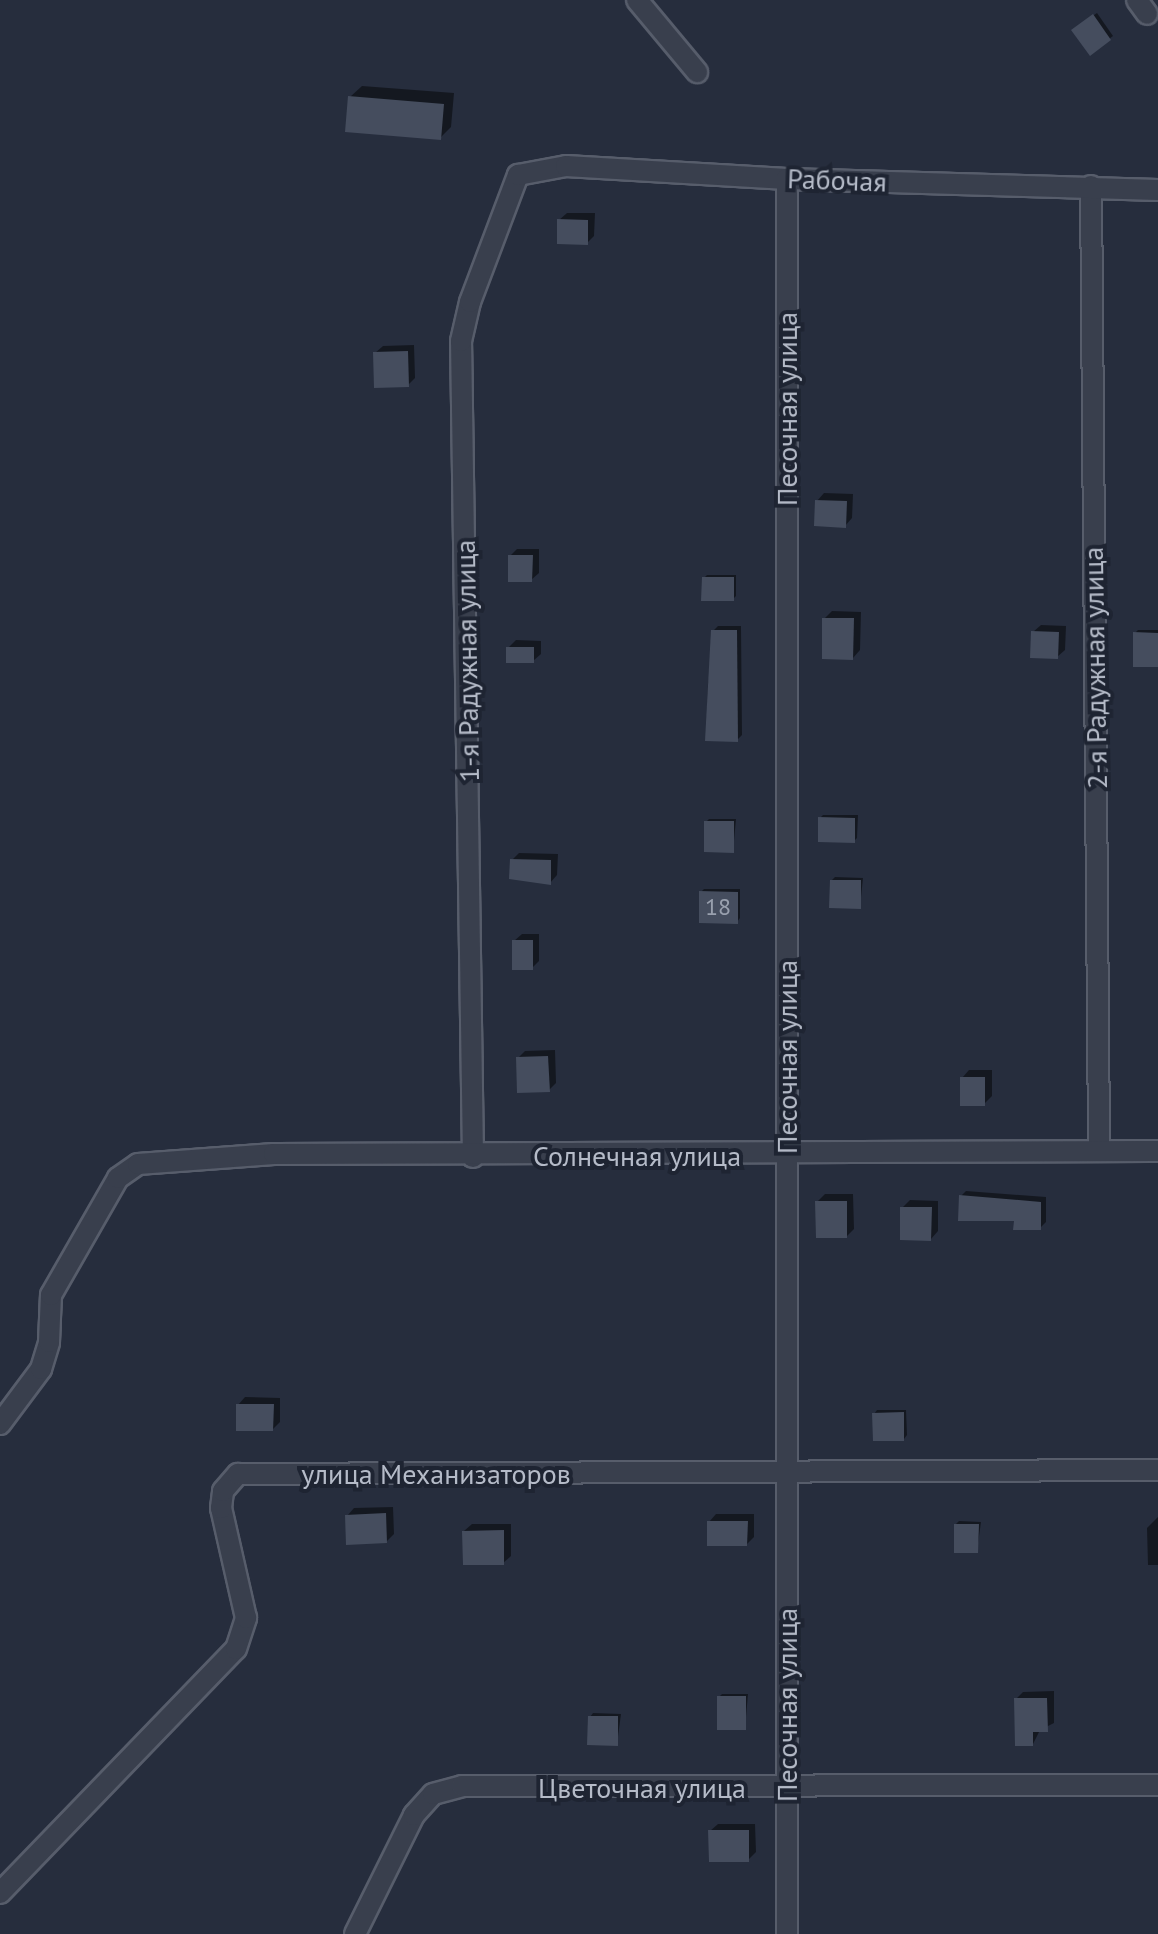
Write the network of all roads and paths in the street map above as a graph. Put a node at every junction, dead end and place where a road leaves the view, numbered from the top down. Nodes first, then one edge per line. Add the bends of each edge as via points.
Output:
1 (637, 0) edge
2 (697, 72) dead end
3 (518, 175) joint
4 (787, 179) junction
5 (1091, 186) junction
6 (1158, 190) edge
7 (1099, 1150) junction
8 (1158, 1151) edge
9 (788, 1155) junction
10 (473, 1157) junction
11 (0, 1424) edge
12 (1158, 1470) edge
13 (787, 1472) junction
14 (1158, 1785) edge
15 (787, 1789) junction
16 (0, 1893) edge
17 (355, 1934) edge
18 (787, 1934) edge

1 - 2 street
3 - 4 street, Рабочая via 566,166
3 - 10 street, 1-я Радужная улица via 470,302 461,341
4 - 5 street, Рабочая
4 - 9 street, Песочная улица
5 - 6 street, Рабочая
5 - 7 street, 2-я Радужная улица
7 - 8 street, Солнечная улица
7 - 9 street, Солнечная улица
9 - 10 street, Солнечная улица
9 - 13 street, Песочная улица
10 - 11 street, Солнечная улица via 274,1154 138,1164 118,1178 51,1295 41,1369
12 - 13 street, улица Механизаторов
13 - 15 street, Песочная улица
13 - 16 street, улица Механизаторов via 238,1474 223,1491 221,1508 246,1618 236,1649
14 - 15 street, Цветочная улица
15 - 17 street, Цветочная улица via 462,1786 433,1794 414,1815
15 - 18 street, Песочная улица

